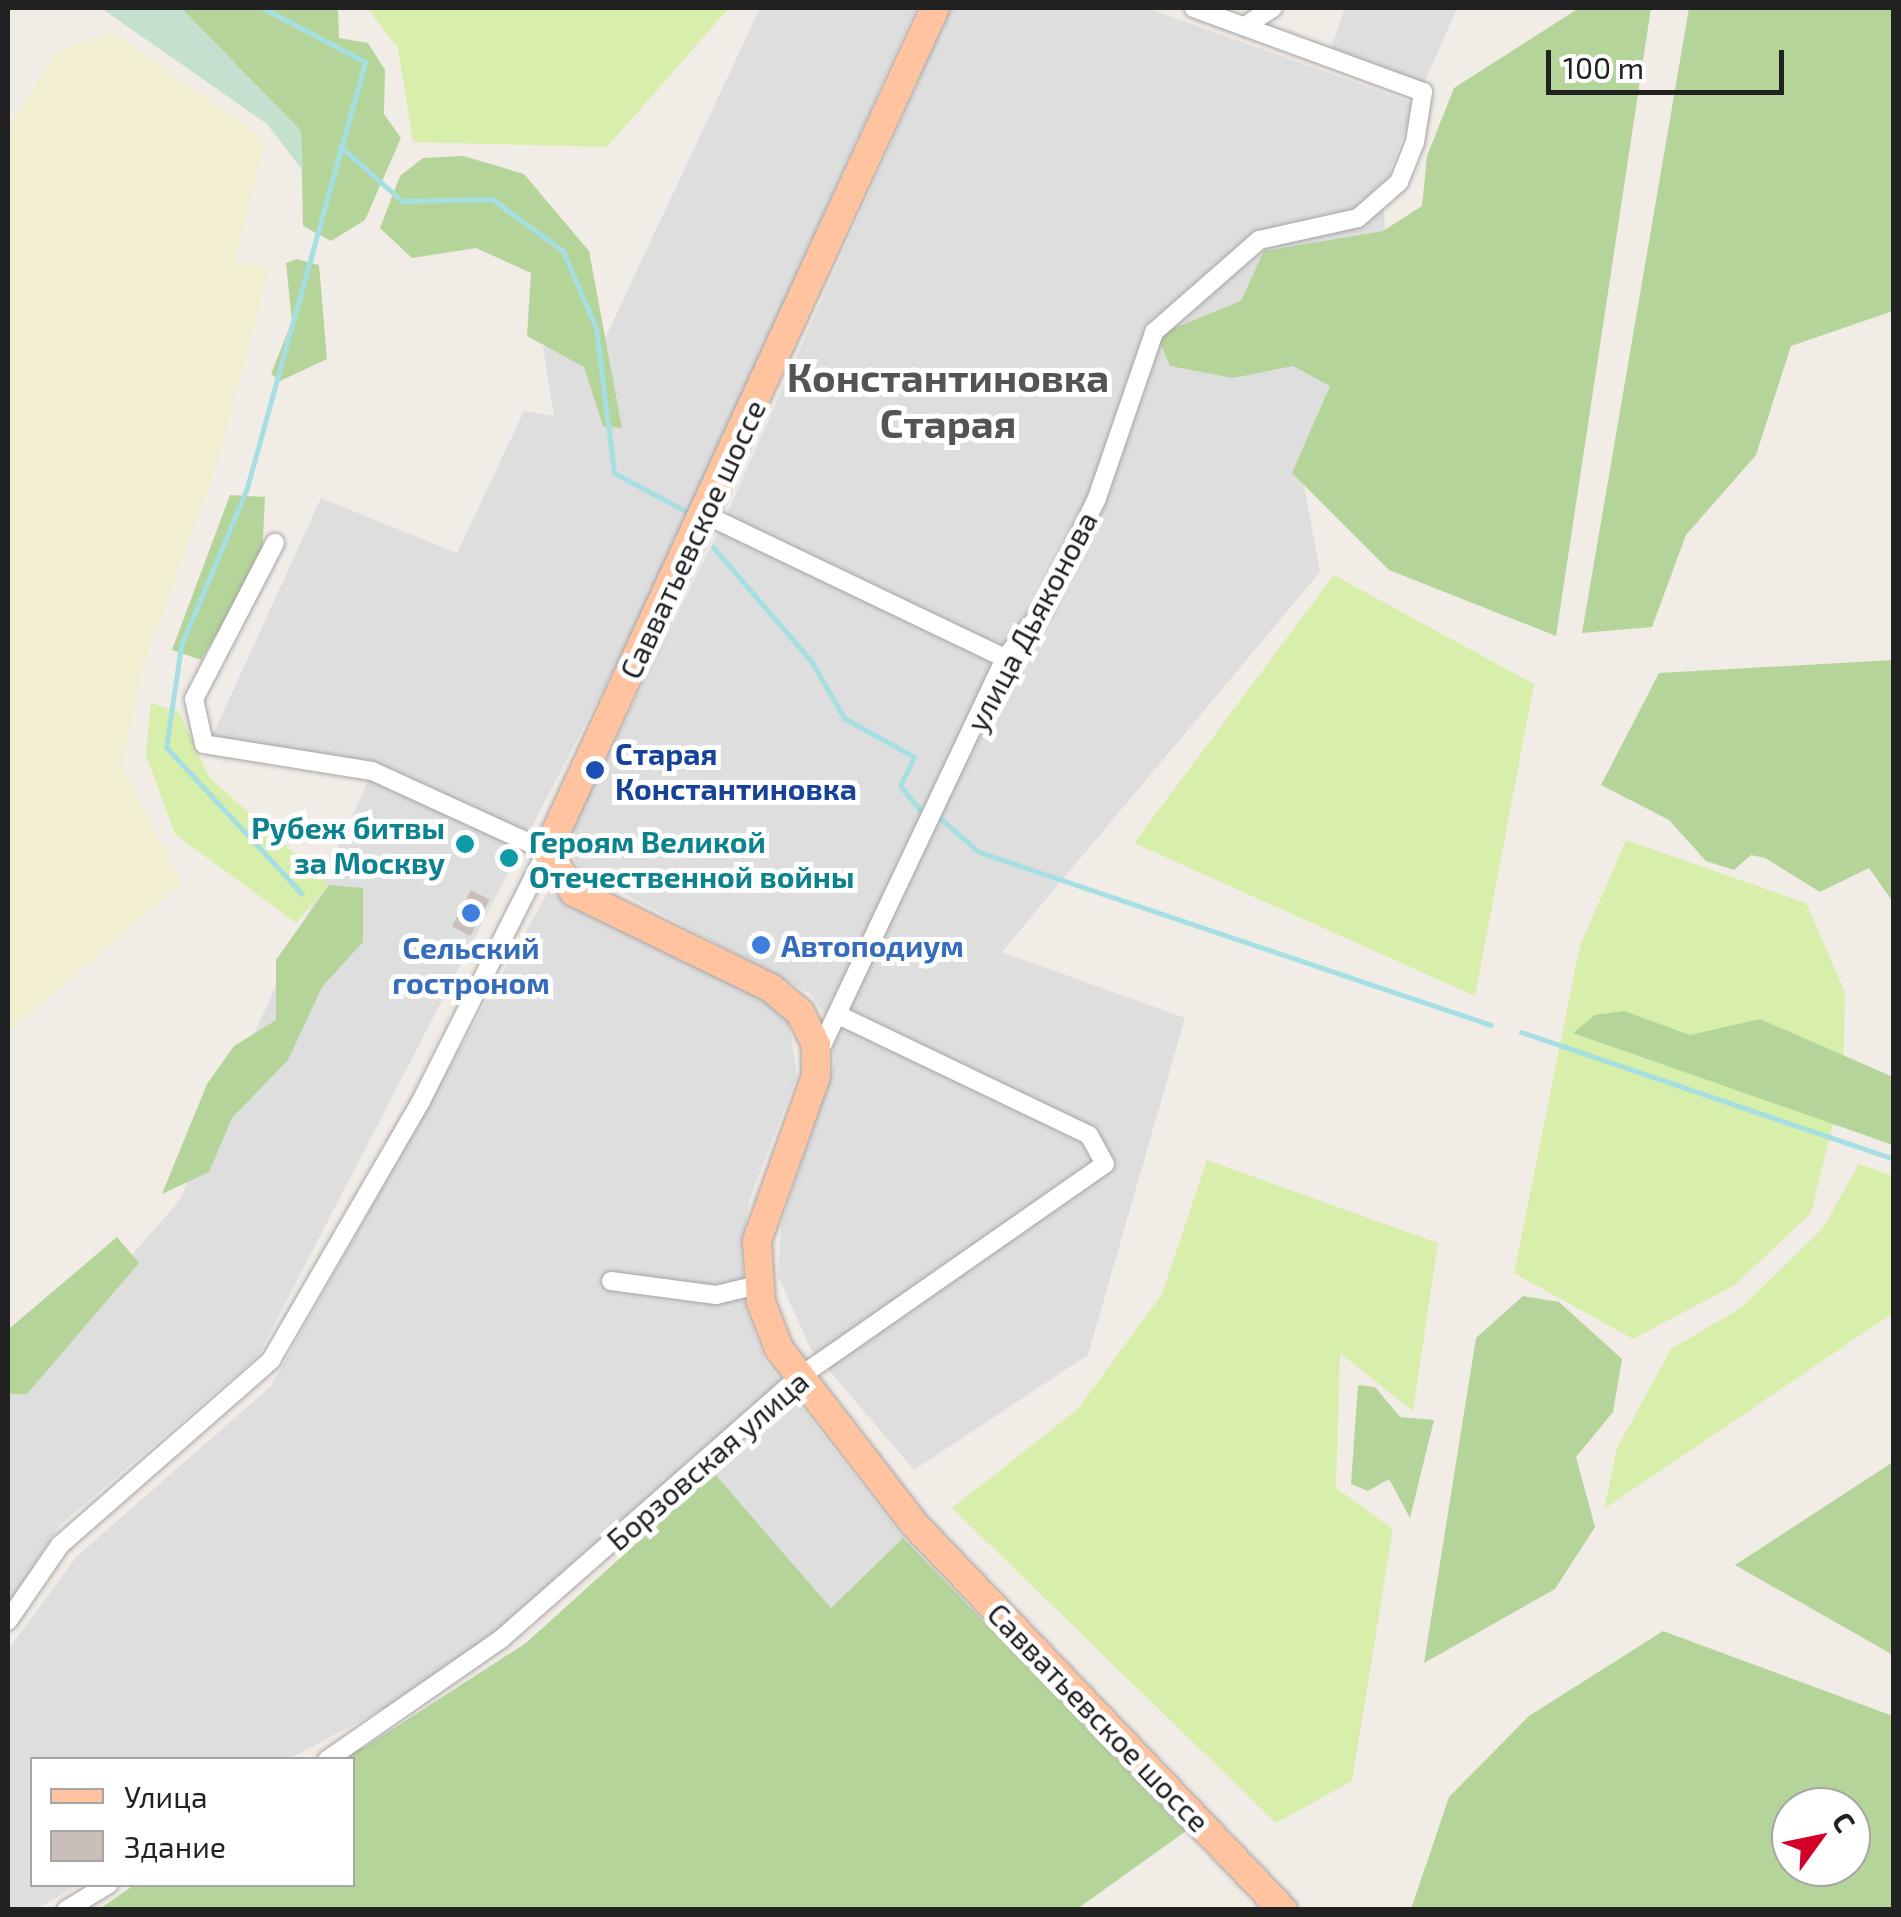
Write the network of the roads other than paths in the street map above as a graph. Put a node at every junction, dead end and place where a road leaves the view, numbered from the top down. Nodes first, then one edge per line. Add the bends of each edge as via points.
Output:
1 (935, 8) edge
2 (1194, 8) edge
3 (1273, 8) edge
4 (1245, 26) junction
5 (704, 514) junction
6 (274, 543) dead end
7 (1005, 658) junction
8 (547, 851) junction
9 (839, 1015) junction
10 (818, 1054) junction
11 (611, 1280) dead end
12 (758, 1285) junction
13 (798, 1378) junction
14 (8, 1621) edge
15 (331, 1757) edge
16 (104, 1887) edge
17 (66, 1910) edge
18 (1282, 1910) edge

1 - 5 main road, Савватьевское шоссе
2 - 4 street
3 - 4 street
4 - 7 street, улица Дьяконова via 1423,92 1415,142 1385,198 1328,228 1259,240 1154,332 1097,498 1042,610
5 - 7 street
5 - 8 main road, Савватьевское шоссе
6 - 8 street via 194,699 204,744 372,771
7 - 9 street, улица Дьяконова
8 - 10 main road via 574,892 779,992 805,1020
8 - 14 street via 420,1101 272,1360 60,1545
9 - 10 street, улица Дьяконова
9 - 13 street, Борзовская улица via 1088,1134 1106,1154 1097,1171
10 - 12 main road, улица Дьяконова via 762,1208
11 - 12 street via 716,1295
12 - 13 main road, улица Дьяконова
13 - 15 street, Борзовская улица via 501,1638
13 - 18 main road, Савватьевское шоссе via 915,1525
16 - 17 street

